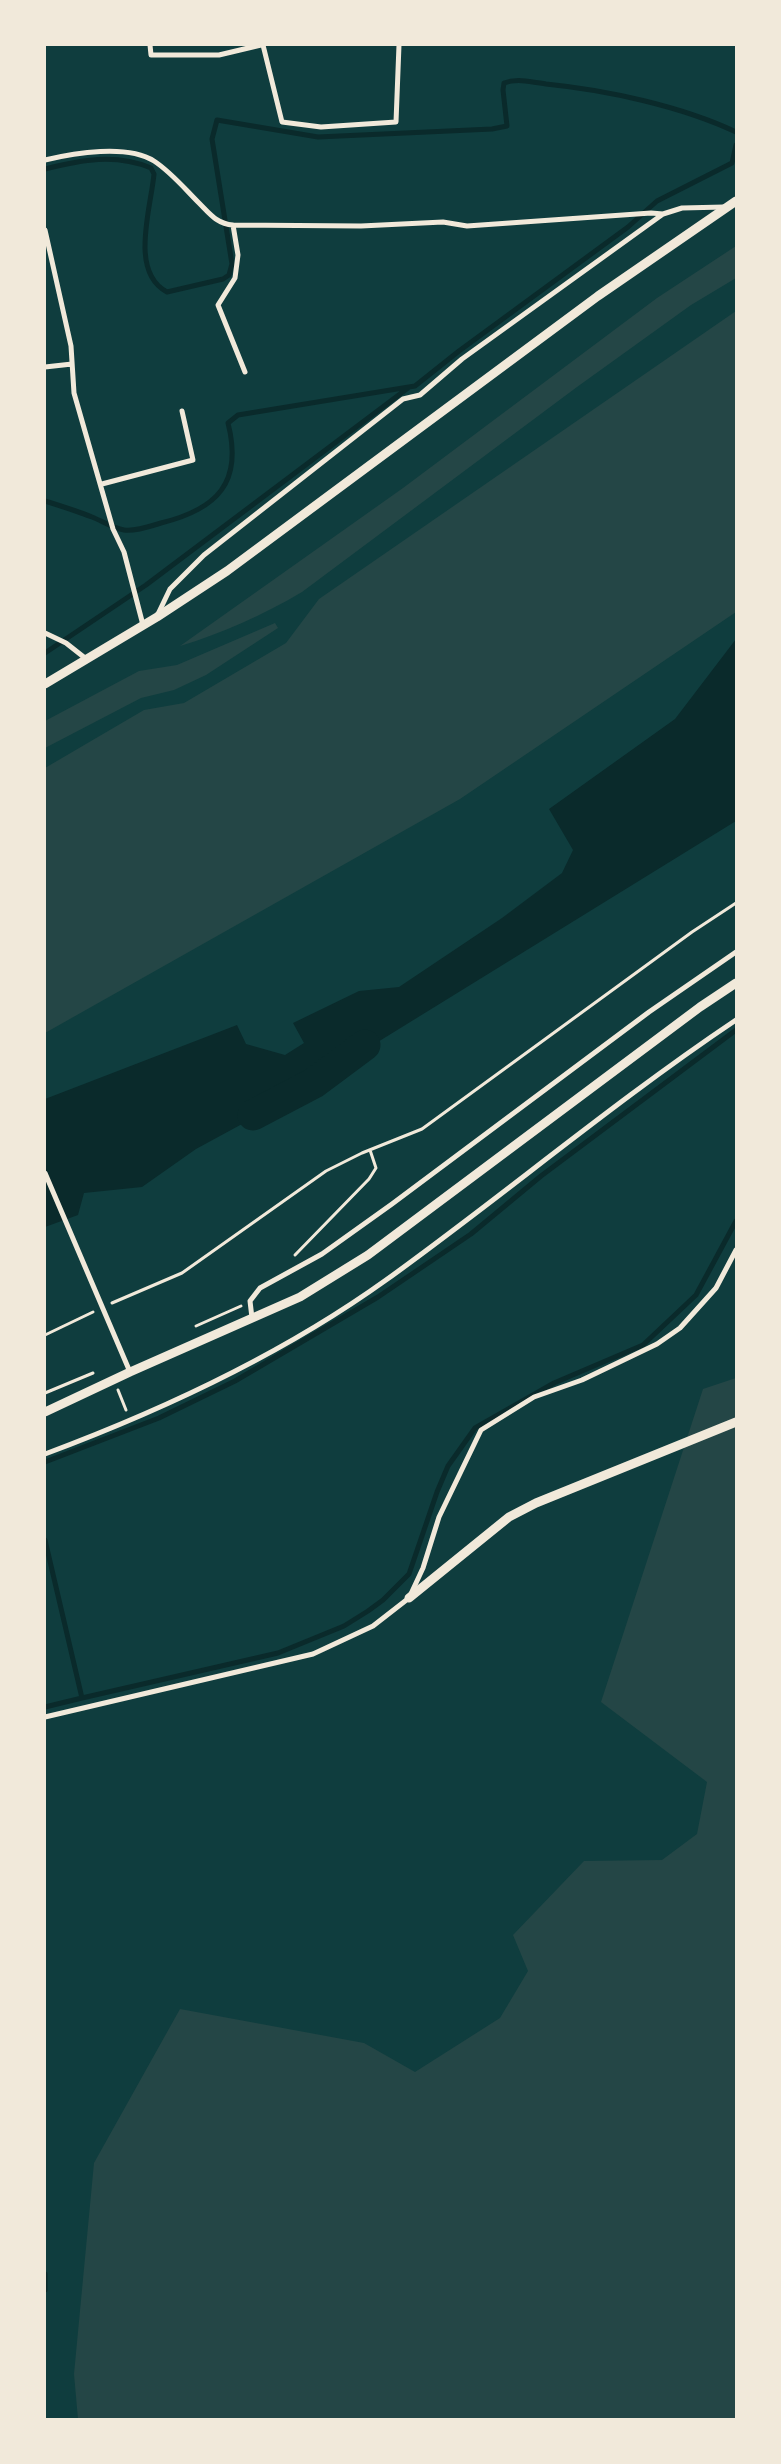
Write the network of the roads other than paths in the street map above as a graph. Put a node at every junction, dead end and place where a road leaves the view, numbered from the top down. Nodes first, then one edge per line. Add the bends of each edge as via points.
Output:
1 (150, 45) edge
2 (262, 45) edge
3 (398, 45) edge
4 (45, 160) edge
5 (736, 201) edge
6 (724, 207) junction
7 (663, 214) junction
8 (233, 225) junction
9 (45, 230) edge
10 (72, 364) junction
11 (45, 367) edge
12 (245, 372) dead end
13 (182, 411) dead end
14 (102, 484) junction
15 (156, 617) junction
16 (143, 625) junction
17 (45, 633) edge
18 (86, 658) junction
19 (45, 684) edge
20 (736, 952) edge
21 (736, 983) edge
22 (736, 1020) edge
23 (45, 1173) edge
24 (736, 1250) edge
25 (252, 1318) junction
26 (130, 1372) junction
27 (45, 1412) edge
28 (736, 1422) edge
29 (45, 1454) edge
30 (409, 1598) junction
31 (45, 1717) edge

1 - 2 street via 151,55 220,55
2 - 3 street via 282,122 321,127 396,122
4 - 8 street via 97,152 140,155 162,167 220,223
5 - 6 street
6 - 7 street via 682,208
6 - 15 street via 598,296 227,571
7 - 8 street via 467,226 443,222 361,226
7 - 15 street via 420,394 403,400 204,555 170,588
8 - 12 street via 238,255 235,278 218,305
9 - 10 street via 71,346
10 - 11 street
10 - 14 street via 74,393
13 - 14 street via 193,460
14 - 16 street
15 - 16 street
16 - 18 street
17 - 18 street
18 - 19 street
20 - 25 street via 649,1012 322,1254 260,1288 250,1301
21 - 25 street via 368,1255 300,1297
22 - 29 street via 662,1071 385,1281 326,1319 198,1389
23 - 26 street
24 - 30 street via 716,1288 680,1328 657,1344 591,1376 534,1397 481,1430 439,1517 423,1568
25 - 26 street
26 - 27 street
28 - 30 street via 509,1517
30 - 31 street via 373,1626 313,1654

